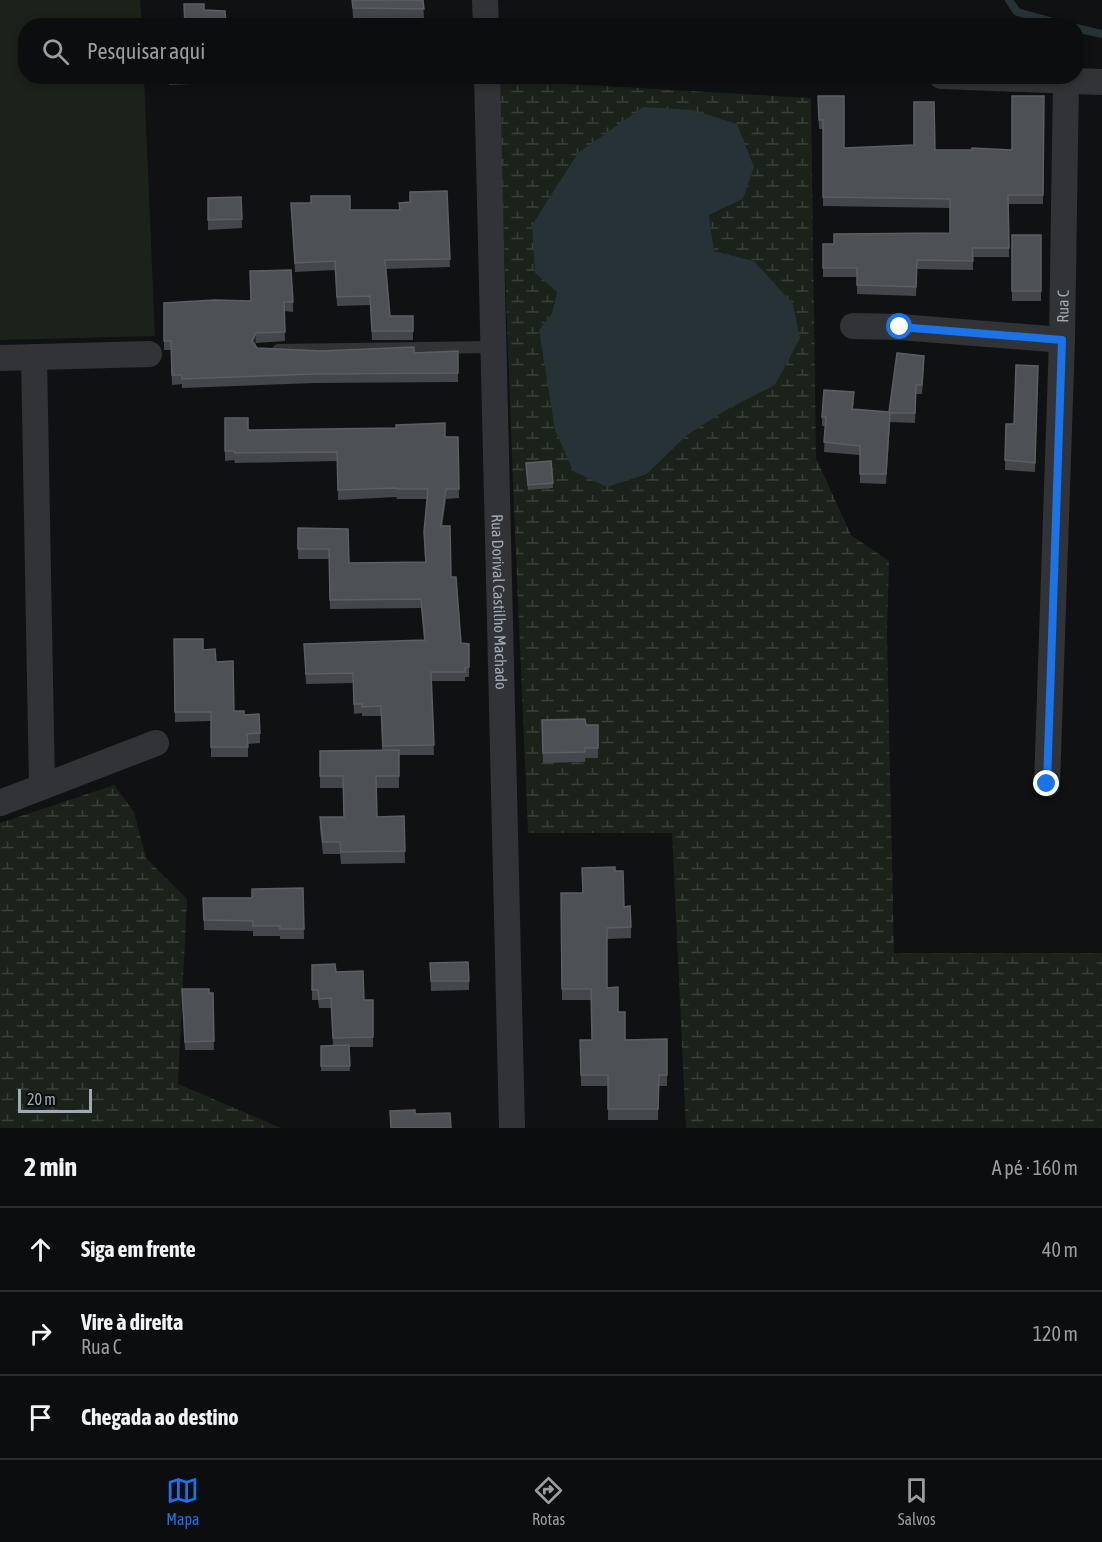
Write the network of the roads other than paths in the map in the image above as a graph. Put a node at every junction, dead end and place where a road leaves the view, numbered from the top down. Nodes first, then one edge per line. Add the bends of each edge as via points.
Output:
1 (485, 0) edge
2 (486, 18) edge
3 (1084, 81) edge
4 (1102, 82) edge
5 (487, 84) edge
6 (1066, 84) edge
7 (853, 326) dead end
8 (1062, 340) junction
9 (493, 347) junction
10 (271, 350) edge
11 (149, 354) dead end
12 (34, 357) junction
13 (0, 358) edge
14 (156, 742) dead end
15 (1047, 784) dead end
16 (42, 787) junction
17 (0, 803) edge
18 (512, 1128) edge

1 - 2 street
3 - 4 street
5 - 9 street, Rua Dorival Castilho Machado
6 - 8 street, Rua C
7 - 8 street
8 - 15 street, Rua C
9 - 10 lane
9 - 18 street, Rua Dorival Castilho Machado
11 - 12 street
12 - 13 street
12 - 16 street
14 - 16 street
16 - 17 street

